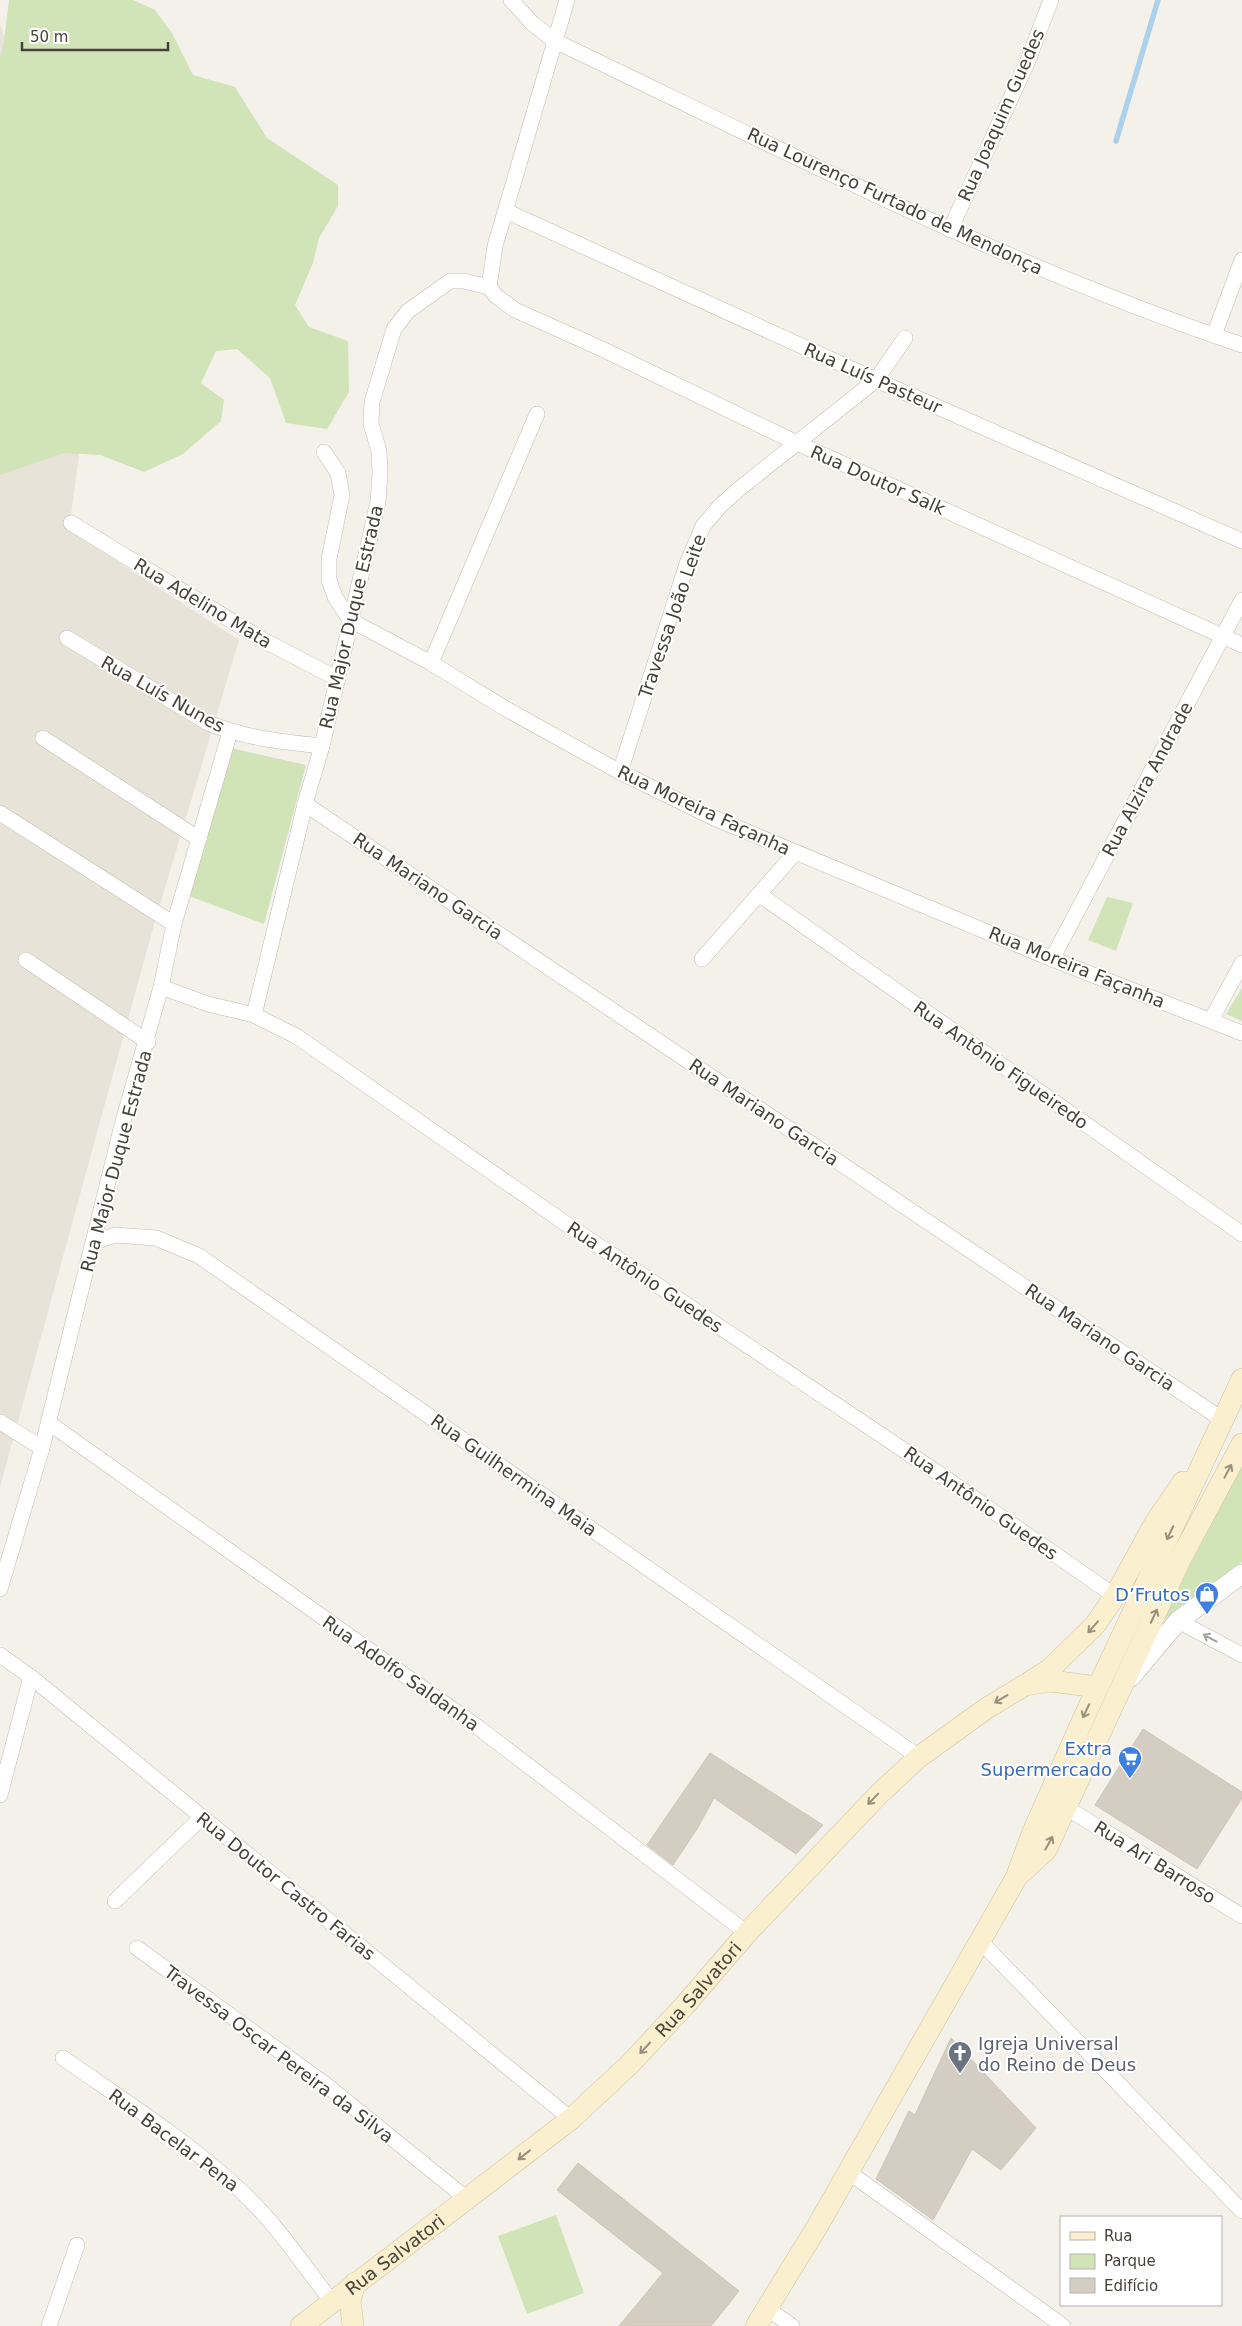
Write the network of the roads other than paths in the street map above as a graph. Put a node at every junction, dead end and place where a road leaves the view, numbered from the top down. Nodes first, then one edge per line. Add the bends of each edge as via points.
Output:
1 (511, 0) edge
2 (567, 0) edge
3 (1051, 0) edge
4 (555, 41) junction
5 (506, 211) junction
6 (950, 230) junction
7 (1242, 260) edge
8 (489, 287) junction
9 (1214, 335) junction
10 (905, 338) dead end
11 (1242, 345) edge
12 (876, 380) junction
13 (538, 414) dead end
14 (797, 443) junction
15 (324, 452) dead end
16 (71, 523) dead end
17 (1242, 541) edge
18 (1242, 600) edge
19 (350, 620) junction
20 (1222, 637) junction
21 (67, 638) dead end
22 (1242, 645) edge
23 (431, 663) junction
24 (338, 679) junction
25 (230, 732) junction
26 (43, 738) dead end
27 (322, 746) junction
28 (620, 772) junction
29 (305, 804) junction
30 (0, 813) edge
31 (199, 839) junction
32 (795, 853) junction
33 (760, 895) junction
34 (174, 924) junction
35 (1052, 958) junction
36 (702, 959) dead end
37 (26, 960) dead end
38 (1242, 963) edge
39 (161, 987) junction
40 (254, 1014) junction
41 (1211, 1020) junction
42 (1242, 1033) edge
43 (148, 1042) junction
44 (1242, 1234) edge
45 (94, 1242) junction
46 (1242, 1379) edge
47 (1223, 1420) junction
48 (0, 1422) edge
49 (49, 1423) junction
50 (1214, 1439) junction
51 (1242, 1444) edge
52 (42, 1448) junction
53 (1242, 1574) edge
54 (0, 1589) edge
55 (1115, 1596) junction
56 (1178, 1621) junction
57 (0, 1655) edge
58 (1242, 1655) edge
59 (31, 1677) junction
60 (1025, 1685) junction
61 (1107, 1691) junction
62 (919, 1757) junction
63 (0, 1795) edge
64 (1067, 1808) junction
65 (202, 1817) junction
66 (1016, 1878) junction
67 (115, 1901) dead end
68 (1242, 1916) edge
69 (747, 1933) junction
70 (980, 1941) junction
71 (137, 1948) dead end
72 (63, 2058) dead end
73 (571, 2119) junction
74 (847, 2171) junction
75 (467, 2199) junction
76 (1242, 2212) edge
77 (77, 2245) dead end
78 (356, 2283) junction
79 (332, 2302) junction
80 (762, 2318) edge
81 (307, 2321) edge
82 (49, 2326) edge
83 (353, 2326) edge
84 (792, 2326) edge
85 (1063, 2326) edge

1 - 4 street via 532,23
2 - 4 street
3 - 6 street, Rua Joaquim Guedes via 1027,63
4 - 5 street
4 - 6 street, Rua Lourenço Furtado de Mendonça
5 - 8 street via 495,246
5 - 12 street, Rua Luís Pasteur
6 - 9 street, Rua Lourenço Furtado de Mendonça via 1041,269
7 - 9 street
8 - 14 street, Rua Doutor Salk via 515,310
8 - 19 street, Rua Major Duque Estrada via 450,281 408,312 394,329 372,402 371,424 379,458 378,502
9 - 11 street, Rua Lourenço Furtado de Mendonça
10 - 12 street, Travessa João Leite
12 - 14 street, Travessa João Leite
12 - 17 street, Rua Luís Pasteur
13 - 23 street
14 - 20 street, Rua Doutor Salk
14 - 28 street, Travessa João Leite via 726,501 703,526 672,608
15 - 19 street via 338,473 342,495 329,559 329,580
16 - 24 street, Rua Adelino Mata via 263,640
18 - 20 street, Rua Alzira Andrade
19 - 23 street, Rua Moreira Façanha
19 - 24 street, Rua Major Duque Estrada
20 - 22 street, Rua Doutor Salk
20 - 35 street, Rua Alzira Andrade
21 - 25 street, Rua Luís Nunes via 194,716
23 - 28 street, Rua Moreira Façanha
24 - 27 street, Rua Major Duque Estrada
25 - 27 street, Rua Luís Nunes
25 - 31 street, Rua Major Duque Estrada
26 - 31 street
27 - 29 street, Rua Major Duque Estrada
28 - 32 street, Rua Moreira Façanha
29 - 40 street, Rua Major Duque Estrada
29 - 47 street, Rua Mariano Garcia
30 - 34 street
31 - 34 street, Rua Major Duque Estrada
32 - 33 street
32 - 35 street, Rua Moreira Façanha
33 - 36 street
33 - 44 street, Rua Antônio Figueiredo
34 - 39 street, Rua Major Duque Estrada
35 - 41 street, Rua Moreira Façanha
37 - 43 street
38 - 41 street
39 - 40 street, Rua Antônio Guedes via 208,1004
39 - 43 street, Rua Major Duque Estrada
40 - 55 street, Rua Antônio Guedes via 296,1036 575,1230
41 - 42 street, Rua Moreira Façanha
43 - 45 street, Rua Major Duque Estrada via 122,1125
45 - 49 street, Rua Major Duque Estrada
45 - 62 street, Rua Guilhermina Maia via 115,1235 156,1238 199,1256
46 - 47 main road
47 - 50 main road
48 - 52 street
49 - 52 street, Rua Major Duque Estrada
49 - 69 street, Rua Adolfo Saldanha via 478,1728
50 - 55 main road via 1155,1523
50 -> 61 main road
61 -> 51 main road
52 - 54 street, Rua Major Duque Estrada
53 - 56 street
55 -> 60 main road via 1095,1625 1072,1649
58 -> 56 street
56 - 61 street
57 - 59 street, Rua Doutor Castro Farias
59 - 63 street
59 - 65 street, Rua Doutor Castro Farias
60 - 61 main road, Rua Salvatori via 1051,1681
60 -> 62 main road, Rua Salvatori
61 - 64 main road
61 -> 66 main road via 1032,1834
62 -> 69 main road, Rua Salvatori via 879,1794
66 -> 64 main road via 1046,1850
64 - 68 street, Rua Ari Barroso
65 - 67 street
65 - 73 street, Rua Doutor Castro Farias
66 - 70 main road
69 -> 73 main road, Rua Salvatori via 630,2064
70 - 74 main road
70 - 76 street
71 - 75 street, Travessa Oscar Pereira da Silva via 325,2084
72 - 79 street, Rua Bacelar Pena via 165,2129 241,2190 282,2236
73 -> 75 main road, Rua Salvatori
74 - 80 main road
74 - 85 street
75 - 78 main road, Rua Salvatori
77 - 82 street
78 - 79 main road, Rua Salvatori
78 - 83 main road via 350,2301
79 - 81 main road, Rua Salvatori
80 - 84 street
81 - 83 main road via 336,2318

